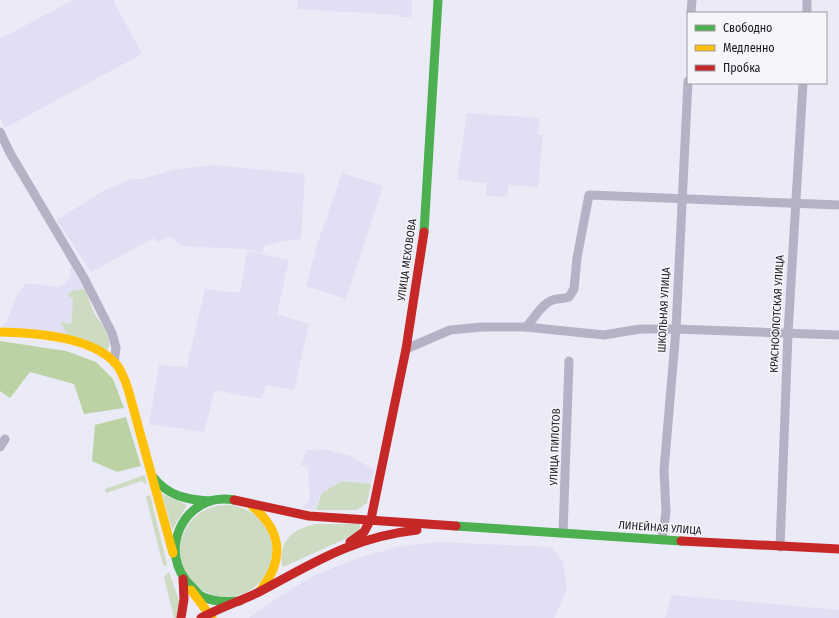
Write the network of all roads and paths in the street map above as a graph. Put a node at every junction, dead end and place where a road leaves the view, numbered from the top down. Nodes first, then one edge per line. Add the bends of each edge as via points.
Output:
1 (438, 0) edge
2 (692, 0) edge
3 (807, 0) edge
4 (691, 12) edge
5 (807, 12) edge
6 (688, 84) edge
7 (803, 84) edge
8 (0, 132) edge
9 (682, 198) junction
10 (795, 204) junction
11 (839, 205) edge
12 (526, 327) junction
13 (676, 329) junction
14 (0, 332) edge
15 (788, 332) junction
16 (839, 335) edge
17 (406, 349) junction
18 (569, 361) dead end
19 (114, 362) junction
20 (5, 439) dead end
21 (0, 447) edge
22 (151, 474) junction
23 (210, 502) junction
24 (246, 503) junction
25 (371, 519) junction
26 (479, 528) junction
27 (563, 533) junction
28 (662, 540) junction
29 (780, 547) junction
30 (338, 549) junction
31 (839, 550) edge
32 (174, 556) junction
33 (183, 579) junction
34 (254, 594) junction
35 (240, 600) junction
36 (206, 617) edge
37 (181, 618) edge

1 - 17 main road, УЛИЦА МЕХОВОВА via 423,238
2 - 4 street
3 - 5 street
6 - 9 street, ШКОЛЬНАЯ УЛИЦА
7 - 10 street, КРАСНОФЛОТСКАЯ УЛИЦА
8 - 19 street via 84,278 112,333 116,348
9 - 10 street
9 - 12 street via 589,195 574,289 569,297 552,300 544,305
9 - 13 street, ШКОЛЬНАЯ УЛИЦА
10 - 11 street
10 - 15 street, КРАСНОФЛОТСКАЯ УЛИЦА
12 - 13 street via 604,335 640,329
12 - 17 street via 450,330
13 - 15 street
13 - 28 street, ШКОЛЬНАЯ УЛИЦА via 664,470 666,512
14 - 19 main road via 75,342 96,350
15 - 16 street
15 - 29 street, КРАСНОФЛОТСКАЯ УЛИЦА
17 - 25 main road, УЛИЦА МЕХОВОВА
18 - 27 street, УЛИЦА ПИЛОТОВ
19 - 22 main road via 125,381
20 - 21 street
22 - 23 main road via 165,490 176,496
22 - 32 main road
23 - 24 main road via 232,499
23 - 32 main road via 190,514 180,526 175,540
24 - 25 main road via 309,516
24 - 34 main road via 260,512 271,525 278,550 272,575
25 - 26 main road
25 - 30 main road via 364,532
26 - 27 main road, ЛИНЕЙНАЯ УЛИЦА
26 - 30 main road via 398,531
27 - 28 main road, ЛИНЕЙНАЯ УЛИЦА
28 - 29 main road, ЛИНЕЙНАЯ УЛИЦА
29 - 31 main road, ЛИНЕЙНАЯ УЛИЦА
30 - 34 main road
32 - 33 main road
33 - 35 main road via 194,592 208,599 224,602
33 - 36 main road
33 - 37 main road via 184,599
34 - 35 main road
35 - 36 main road

